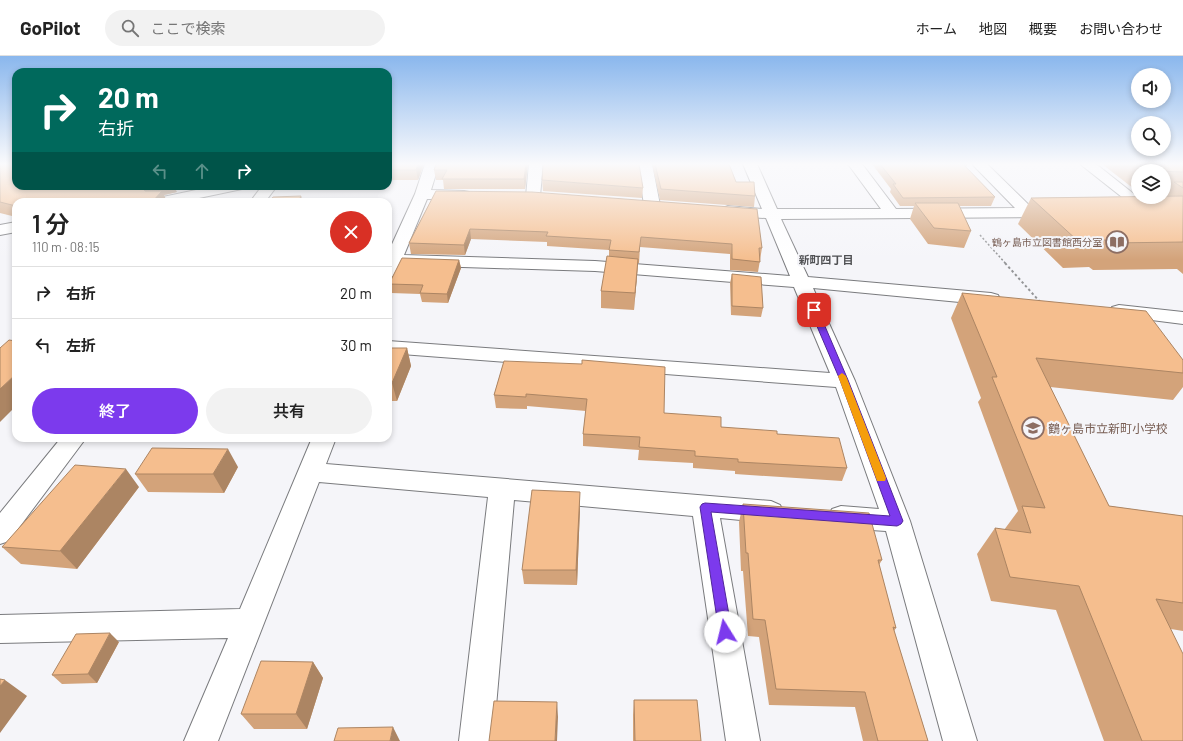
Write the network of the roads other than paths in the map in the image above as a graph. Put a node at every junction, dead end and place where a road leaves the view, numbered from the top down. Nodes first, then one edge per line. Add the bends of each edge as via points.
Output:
1 (188, 196) edge
2 (421, 196) edge
3 (517, 196) edge
4 (533, 196) joint
5 (650, 196) edge
6 (763, 196) edge
7 (879, 196) edge
8 (1012, 196) edge
9 (1121, 196) edge
10 (178, 198) edge
11 (549, 198) edge
12 (636, 204) edge
13 (1142, 204) edge
14 (652, 205) junction
15 (668, 206) edge
16 (715, 210) edge
17 (1028, 212) junction
18 (1066, 212) edge
19 (892, 213) junction
20 (771, 214) junction
21 (12, 228) edge
22 (0, 230) edge
23 (392, 260) edge
24 (392, 264) edge
25 (802, 282) junction
26 (1010, 301) edge
27 (1104, 310) edge
28 (1183, 318) edge
29 (392, 347) edge
30 (844, 380) junction
31 (71, 442) edge
32 (322, 442) edge
33 (310, 472) junction
34 (502, 489) junction
35 (705, 507) junction
36 (790, 513) edge
37 (821, 516) edge
38 (897, 521) junction
39 (0, 533) edge
40 (249, 623) junction
41 (0, 629) edge
42 (201, 741) edge
43 (476, 741) edge
44 (743, 741) edge
45 (960, 741) edge

1 - 10 street
2 - 23 street
3 - 4 street
4 - 11 street
5 - 14 street
6 - 20 street
7 - 19 street
8 - 17 street
9 - 13 street via 1132,206
12 - 14 street
14 - 15 street
16 - 20 street
17 - 18 street
17 - 19 street
19 - 20 street
20 - 25 street
21 - 22 street
24 - 25 street via 595,266
25 - 26 street
25 - 30 street
27 - 28 street
29 - 30 street
30 - 38 street
31 - 39 street
32 - 33 street
33 - 34 street
33 - 40 street
34 - 35 street
34 - 43 street
35 - 36 street
35 - 44 street
37 - 38 street
38 - 45 street
40 - 41 street
40 - 42 street

